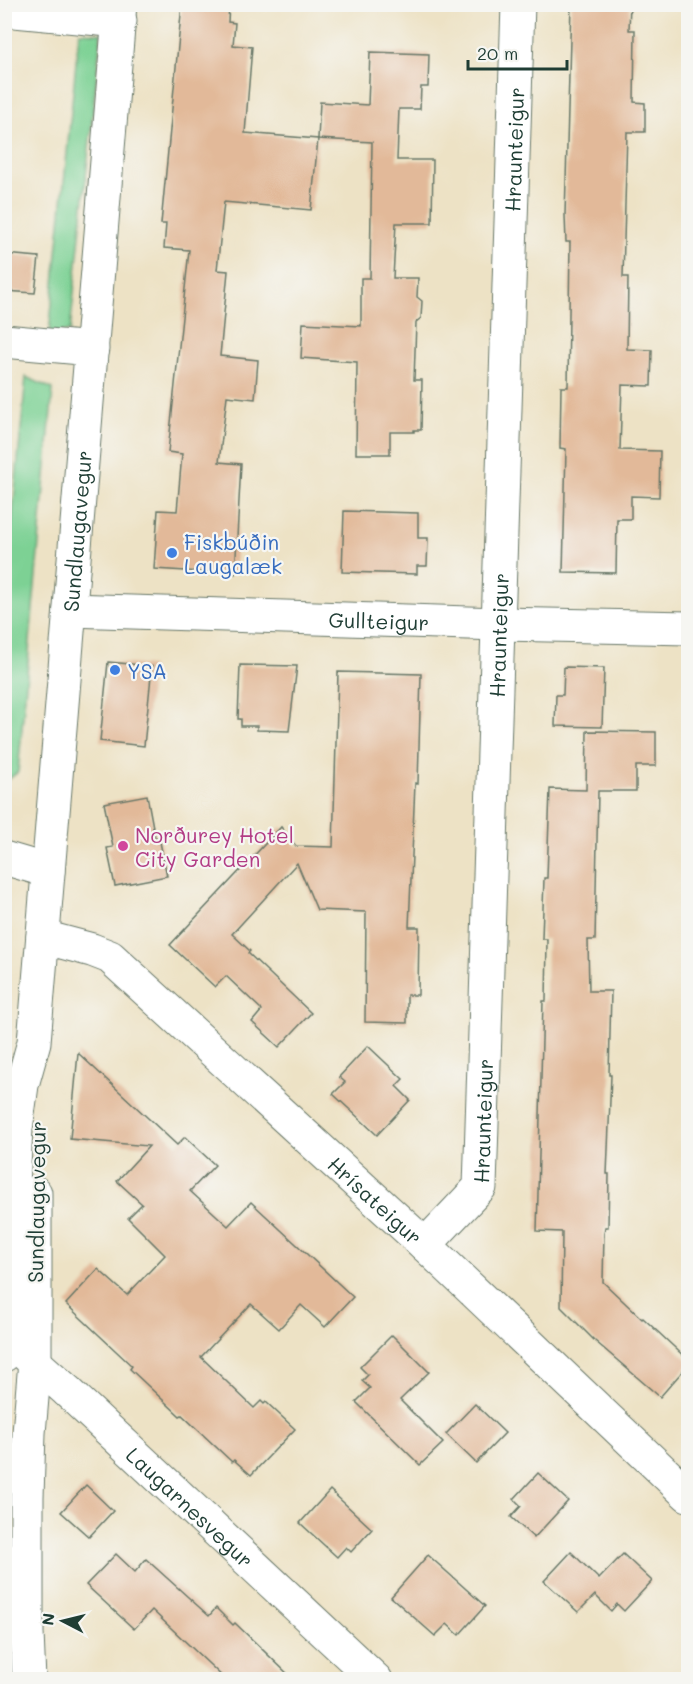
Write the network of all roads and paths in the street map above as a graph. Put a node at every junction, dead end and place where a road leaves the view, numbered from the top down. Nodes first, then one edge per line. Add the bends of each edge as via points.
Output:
1 (518, 4) edge
2 (4, 10) edge
3 (120, 13) edge
4 (4, 341) edge
5 (92, 349) junction
6 (70, 610) junction
7 (499, 624) junction
8 (688, 627) edge
9 (4, 858) edge
10 (48, 871) junction
11 (43, 937) junction
12 (34, 1042) junction
13 (8, 1237) edge
14 (425, 1245) junction
15 (13, 1348) edge
16 (688, 1495) edge
17 (30, 1680) edge
18 (376, 1680) edge

1 - 7 street, Hraunteigur
2 - 3 street, Sundlaugavegur
3 - 5 street, Sundlaugavegur
4 - 5 street
5 - 6 street, Sundlaugavegur
6 - 7 street, Gullteigur
6 - 10 street, Sundlaugavegur
7 - 8 street, Gullteigur
7 - 14 street, Hraunteigur via 480,1187
9 - 10 street
10 - 11 street, Sundlaugavegur
11 - 12 street, Sundlaugavegur
11 - 14 street, Hrísateigur via 110,957
12 - 13 street, Sundlaugavegur via 22,1085 16,1129
12 - 15 street, Sundlaugavegur via 39,1077 33,1220
13 - 15 street, Sundlaugavegur
14 - 16 street, Hrísateigur
15 - 17 street via 30,1410
15 - 18 street, Laugarnesvegur

